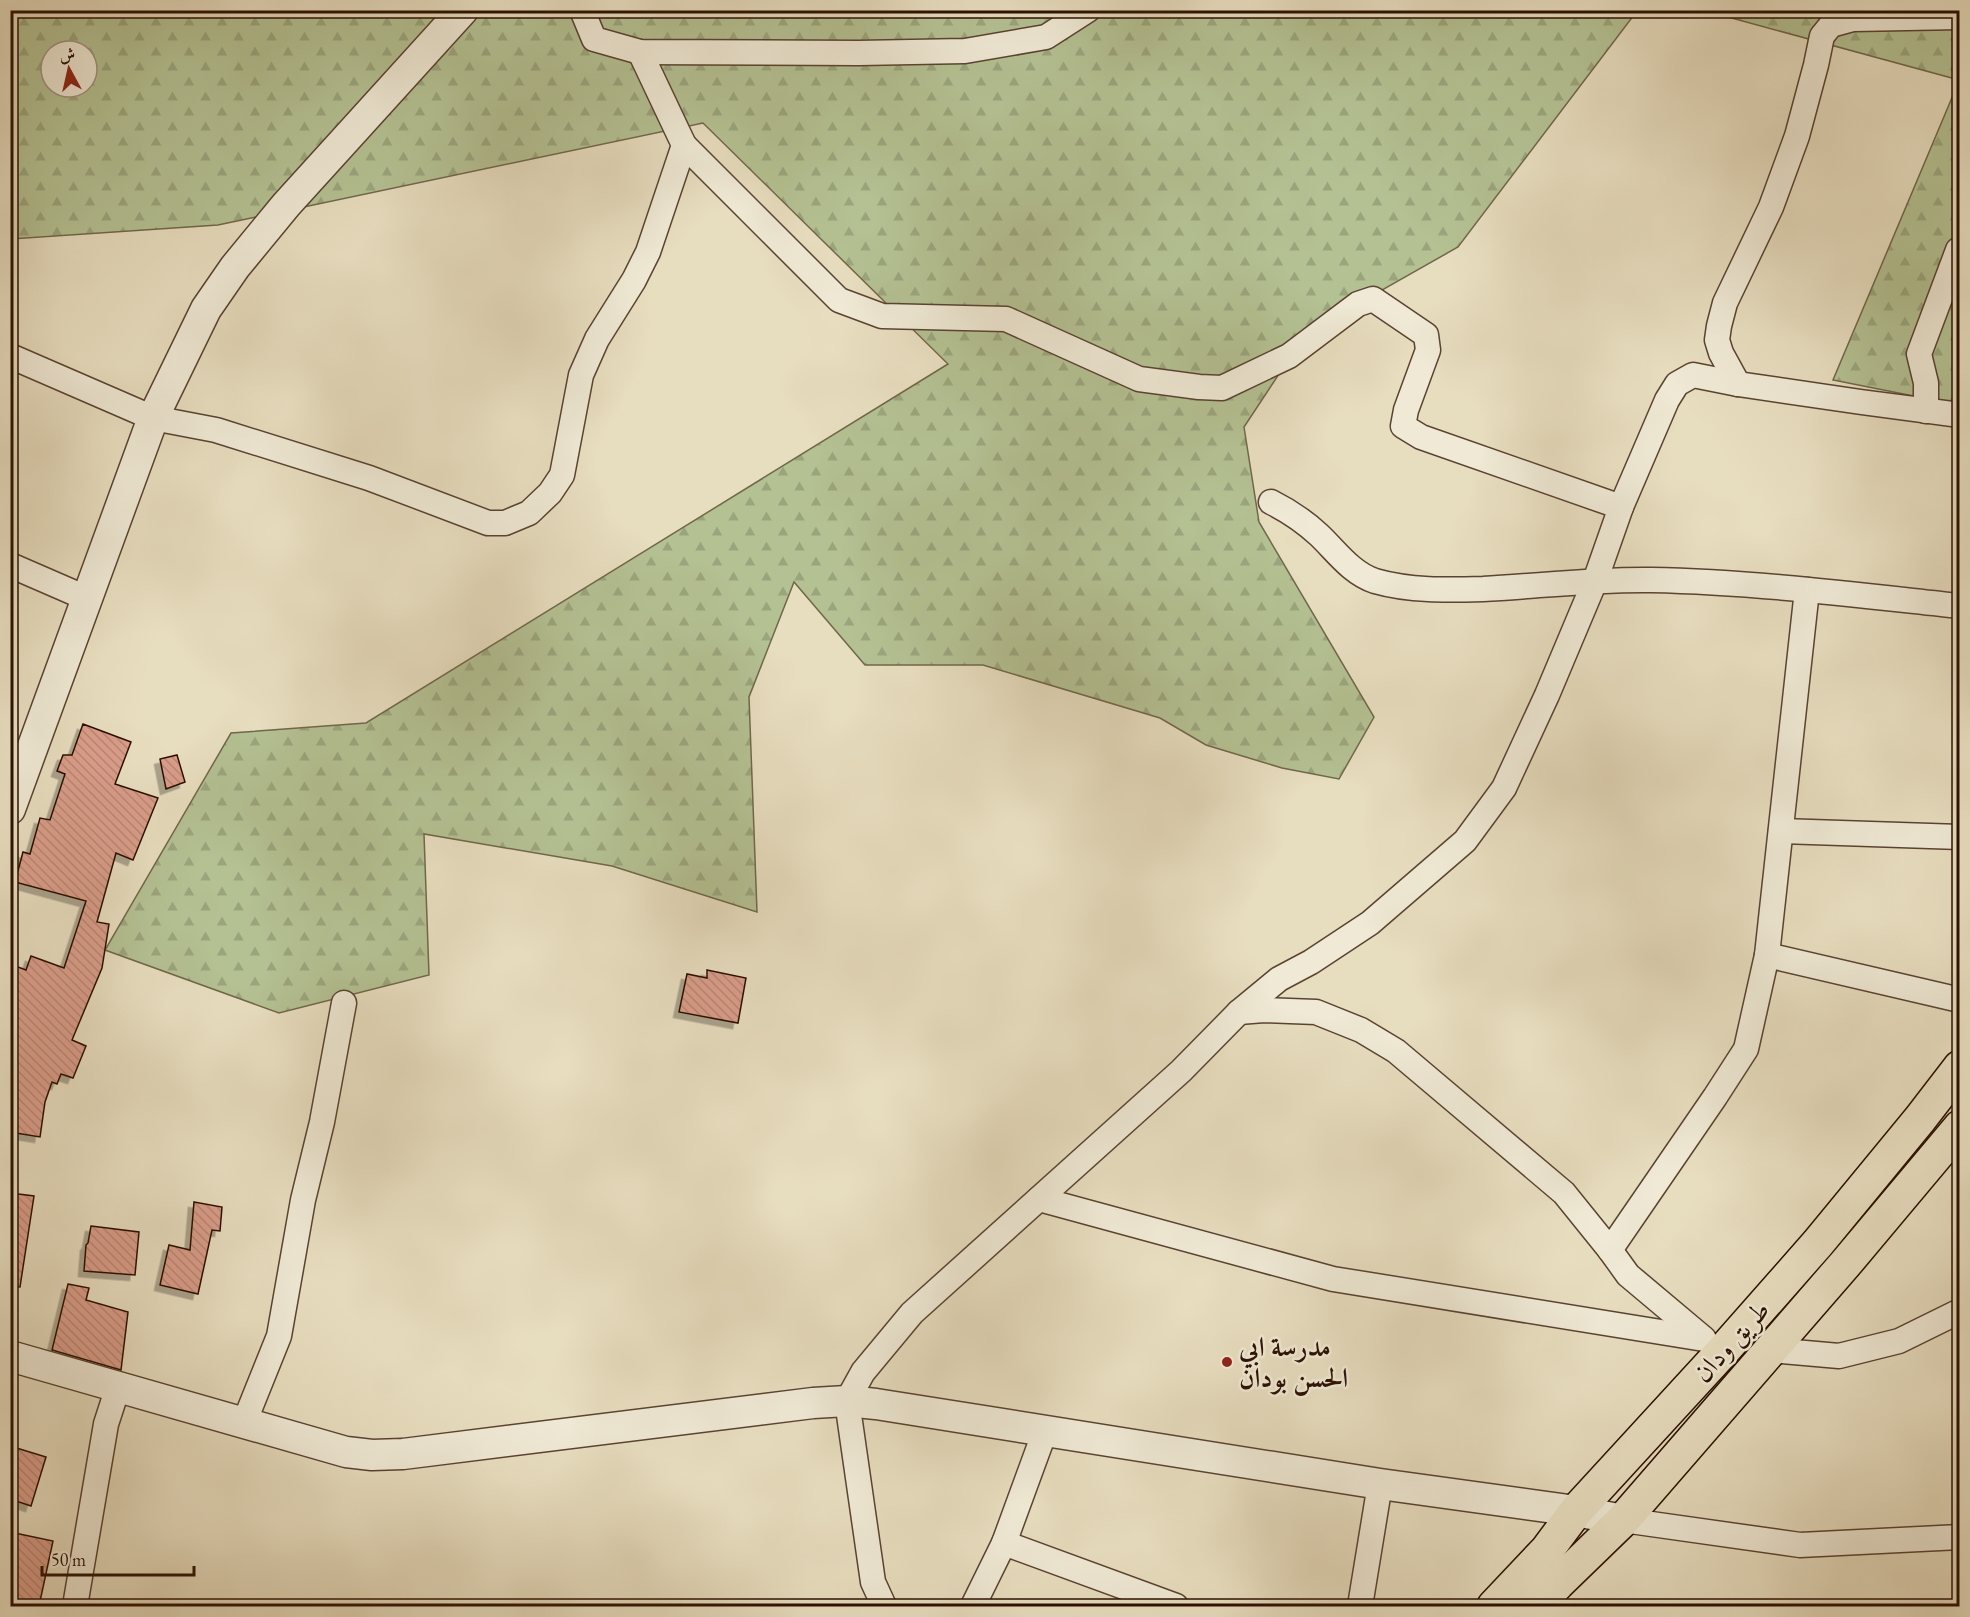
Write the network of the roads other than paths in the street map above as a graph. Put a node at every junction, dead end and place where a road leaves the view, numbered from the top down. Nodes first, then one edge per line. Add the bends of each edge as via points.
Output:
1 (463, 10) edge
2 (582, 10) edge
3 (1088, 10) edge
4 (1959, 17) edge
5 (640, 52) junction
6 (684, 145) junction
7 (1958, 250) edge
8 (10, 356) edge
9 (1738, 384) junction
10 (1926, 411) junction
11 (1959, 415) edge
12 (153, 418) junction
13 (1271, 502) dead end
14 (1621, 507) junction
15 (10, 566) edge
16 (1595, 581) junction
17 (1807, 590) junction
18 (86, 598) junction
19 (1959, 606) edge
20 (10, 808) edge
21 (1781, 831) junction
22 (1959, 837) edge
23 (1767, 955) junction
24 (1959, 1000) edge
25 (344, 1003) dead end
26 (1239, 1012) junction
27 (1959, 1067) edge
28 (1959, 1126) edge
29 (1039, 1199) junction
30 (1610, 1250) junction
31 (1959, 1311) edge
32 (1713, 1345) junction
33 (1771, 1350) junction
34 (10, 1356) edge
35 (118, 1387) junction
36 (847, 1401) junction
37 (244, 1423) junction
38 (1045, 1431) junction
39 (1380, 1484) junction
40 (1576, 1511) junction
41 (1623, 1520) junction
42 (1959, 1538) edge
43 (1004, 1543) junction
44 (75, 1606) edge
45 (884, 1606) edge
46 (973, 1606) edge
47 (1175, 1606) edge
48 (1360, 1606) edge
49 (1494, 1606) edge
50 (1536, 1606) edge

1 - 12 street via 235,267 206,309
2 - 5 street via 594,39
3 - 5 street via 1046,37 965,51
4 - 9 street via 1853,19 1831,25 1821,36 1797,136 1772,207 1725,303 1719,326 1717,340 1721,353
5 - 6 street
6 - 12 street via 648,252 597,339 581,375 562,475 529,513 505,523 488,523 369,478 216,430
6 - 14 street via 839,300 882,316 1006,319 1139,379 1221,388 1289,356 1358,304 1373,299 1426,335 1428,350 1403,426 1421,437
7 - 10 street via 1919,354 1926,383
8 - 12 street
9 - 10 street
9 - 14 street via 1693,375 1677,384
10 - 11 street
12 - 18 street
13 - 16 street via 1293,513 1344,562 1372,580 1442,591
14 - 16 street
15 - 18 street
16 - 17 street via 1770,585
16 - 26 street via 1504,788 1465,841 1370,923 1279,979
17 - 19 street
17 - 21 street
18 - 20 street
21 - 22 street
21 - 23 street
23 - 24 street
23 - 30 street via 1746,1049
25 - 37 street via 279,1336
26 - 29 street via 1181,1071
26 - 30 street via 1316,1012 1361,1030 1396,1051 1564,1193
27 - 32 main road, طريق ودان via 1818,1243
28 - 33 main road, طريق ودان
29 - 32 street via 1333,1279
29 - 36 street via 912,1313 863,1372
30 - 32 street via 1628,1275
31 - 33 street via 1899,1341 1839,1356
32 - 40 main road, طريق ودان
33 - 41 main road, طريق ودان
34 - 35 street
35 - 37 street
35 - 44 street via 106,1424
36 - 37 street via 403,1454 346,1452
36 - 38 street
36 - 45 street via 873,1582
38 - 39 street
38 - 43 street
39 - 40 street
39 - 48 street
40 - 41 street
40 - 49 main road, طريق ودان via 1547,1550
41 - 42 street via 1800,1545
41 - 50 main road, طريق ودان
43 - 46 street
43 - 47 street

